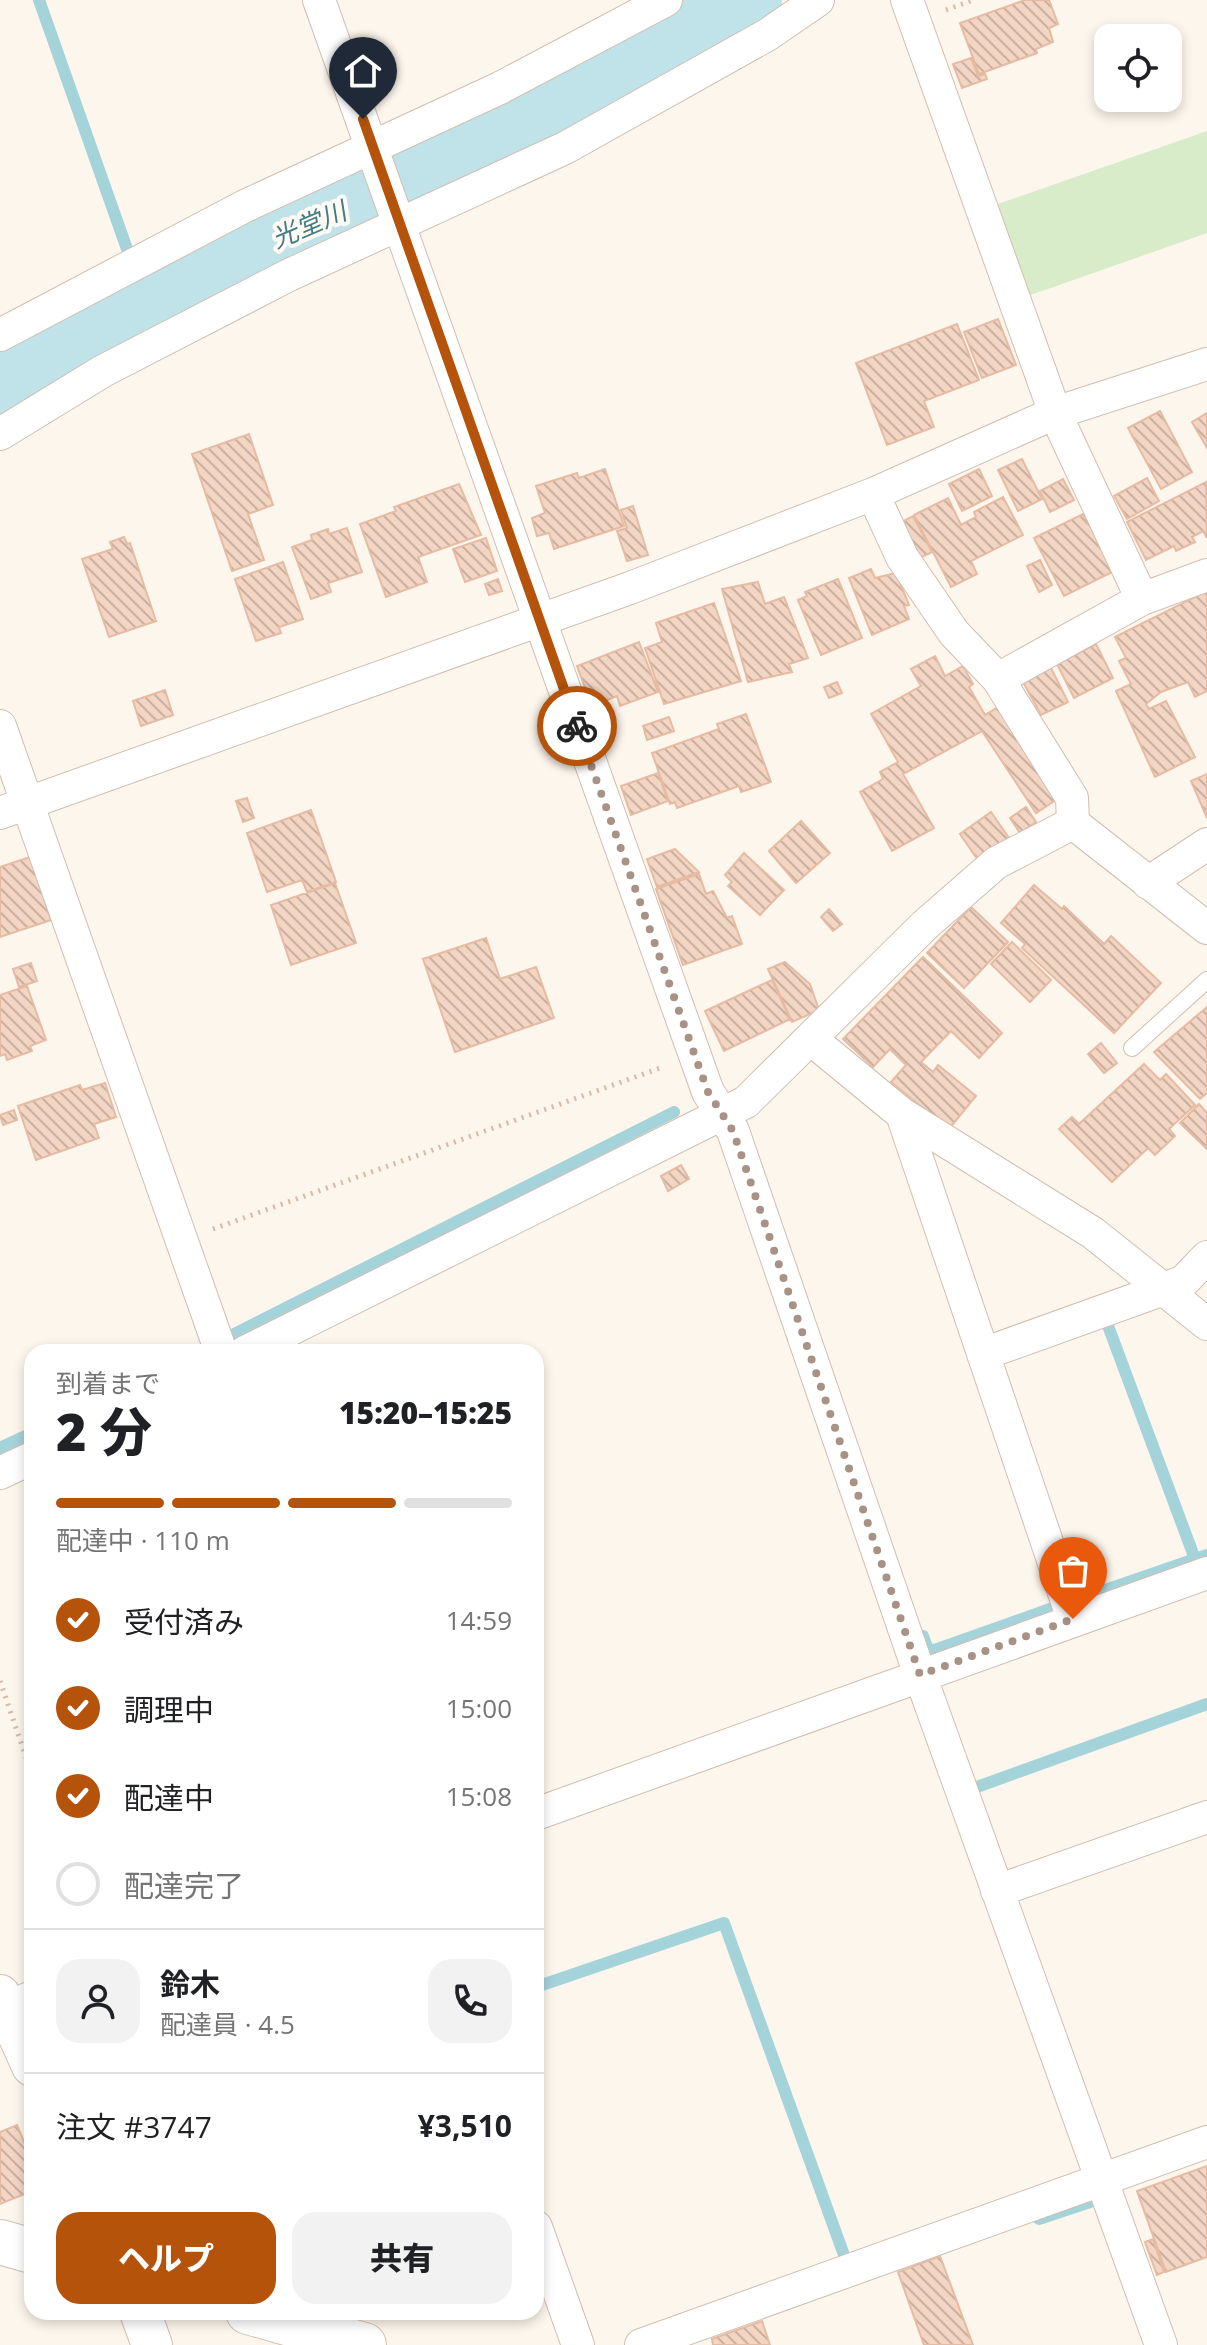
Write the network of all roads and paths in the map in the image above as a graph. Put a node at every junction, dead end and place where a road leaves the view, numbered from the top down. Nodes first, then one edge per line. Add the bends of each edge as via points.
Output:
1 (319, 0) edge
2 (666, 0) edge
3 (818, 0) edge
4 (907, 0) edge
5 (375, 153) junction
6 (398, 224) junction
7 (0, 335) edge
8 (1207, 364) edge
9 (1055, 413) junction
10 (0, 434) edge
11 (873, 494) junction
12 (1207, 575) edge
13 (1142, 599) junction
14 (539, 621) junction
15 (998, 679) junction
16 (0, 726) edge
17 (14, 808) edge
18 (1073, 823) junction
19 (1207, 844) edge
20 (1148, 883) junction
21 (1207, 928) edge
22 (1207, 980) edge
23 (812, 1040) junction
24 (1132, 1048) dead end
25 (695, 1055) junction
26 (902, 1114) junction
27 (722, 1115) junction
28 (182, 1240) junction
29 (1207, 1257) edge
30 (1164, 1289) junction
31 (1207, 1324) edge
32 (218, 1344) edge
33 (261, 1344) edge
34 (983, 1354) junction
35 (24, 1462) edge
36 (0, 1473) edge
37 (1207, 1573) edge
38 (1073, 1619) junction
39 (920, 1675) junction
40 (0, 1681) edge
41 (24, 1752) edge
42 (544, 1811) edge
43 (1207, 1817) edge
44 (997, 1891) junction
45 (10, 2003) edge
46 (24, 2043) edge
47 (1207, 2142) edge
48 (1103, 2179) junction
49 (0, 2242) edge
50 (24, 2249) edge
51 (544, 2249) edge
52 (143, 2320) edge
53 (276, 2320) edge
54 (152, 2345) edge
55 (364, 2345) edge
56 (578, 2345) edge
57 (641, 2345) edge
58 (1161, 2345) edge

1 - 5 street
2 - 5 street via 514,81 386,139
3 - 6 street via 767,35 565,148
4 - 9 street
5 - 6 street
5 - 7 street via 245,206
6 - 10 street via 116,364
6 - 14 street
8 - 9 street
9 - 11 street
9 - 13 street
11 - 14 street
11 - 15 street via 902,557 945,620
12 - 13 street
13 - 15 street
14 - 17 street
14 - 25 street
15 - 18 street via 1072,798
16 - 17 street
17 - 28 street
18 - 20 street
18 - 23 street via 996,863 925,925
19 - 20 street
20 - 21 street
22 - 24 lane
23 - 26 street
23 - 27 street via 746,1102
25 - 27 street
25 - 28 path
26 - 30 street via 1093,1233
26 - 34 street
27 - 33 street
27 - 39 street via 733,1131
28 - 32 street
29 - 30 street via 1184,1281
30 - 31 street
30 - 34 street
34 - 38 street
35 - 36 street
37 - 38 street
38 - 39 street
39 - 42 street
39 - 44 street
40 - 41 path
43 - 44 street
44 - 48 street
45 - 46 street
47 - 48 street
48 - 57 street
48 - 58 street
49 - 50 main road
51 - 56 street
52 - 54 street
53 - 55 main road

